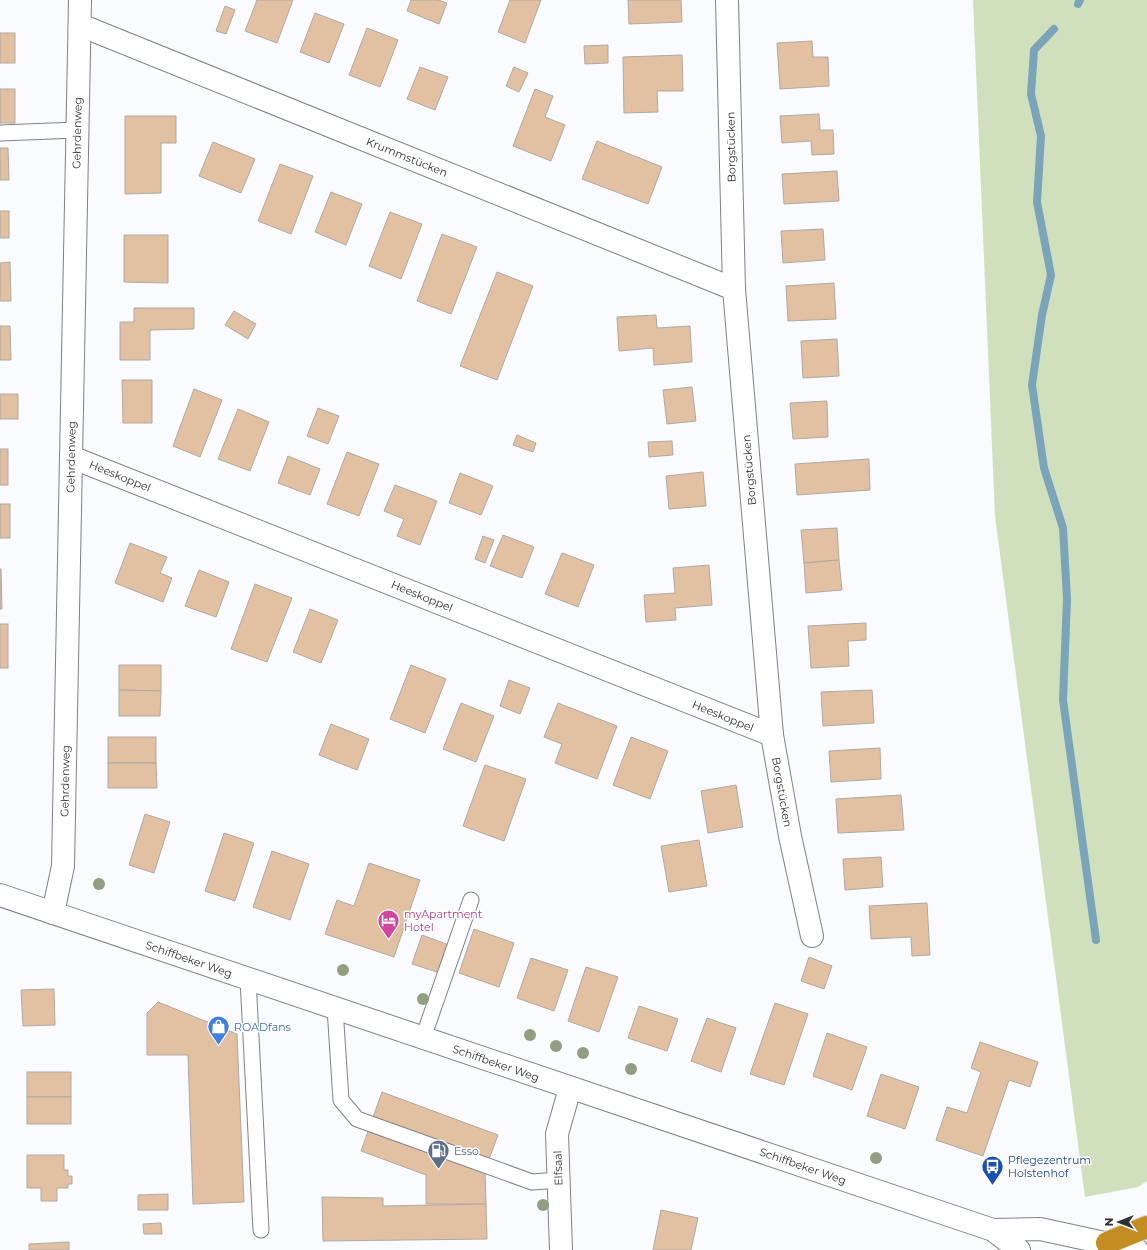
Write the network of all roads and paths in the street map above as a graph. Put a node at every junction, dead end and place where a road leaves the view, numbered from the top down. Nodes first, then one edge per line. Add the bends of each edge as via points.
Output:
1 (80, 0) edge
2 (727, 0) edge
3 (80, 25) junction
4 (77, 130) junction
5 (0, 132) edge
6 (734, 289) junction
7 (71, 457) junction
8 (772, 735) junction
9 (0, 895) edge
10 (471, 900) dead end
11 (53, 913) junction
12 (812, 936) dead end
13 (248, 979) junction
14 (334, 1008) junction
15 (423, 1038) junction
16 (570, 1088) junction
17 (558, 1180) junction
18 (1147, 1227) edge
19 (261, 1230) dead end
20 (993, 1230) junction
21 (1107, 1243) junction
22 (561, 1250) edge
23 (1019, 1250) edge
24 (1137, 1250) edge

1 - 3 street, Gehrdenweg
2 - 6 street, Borgstücken
3 - 4 street, Gehrdenweg
3 - 6 street, Krummstücken
4 - 5 lane
4 - 7 street, Gehrdenweg
6 - 8 street, Borgstücken
7 - 8 street, Heeskoppel
7 - 11 street, Gehrdenweg via 63,866
8 - 12 street, Borgstücken via 790,836
9 - 11 street, Schiffbeker Weg
10 - 15 lane
11 - 13 street, Schiffbeker Weg
13 - 14 street, Schiffbeker Weg
13 - 19 lane
14 - 15 street, Schiffbeker Weg
14 - 17 lane via 341,1100 357,1120 532,1182
15 - 16 street, Schiffbeker Weg
16 - 17 street, Elfsaal via 557,1134
16 - 20 street, Schiffbeker Weg
17 - 22 street, Elfsaal
18 - 21 highway
20 - 21 street, Schiffbeker Weg via 1040,1229
20 - 23 street, Schiffbeker Weg
21 - 24 street, Schiffbeker Weg

